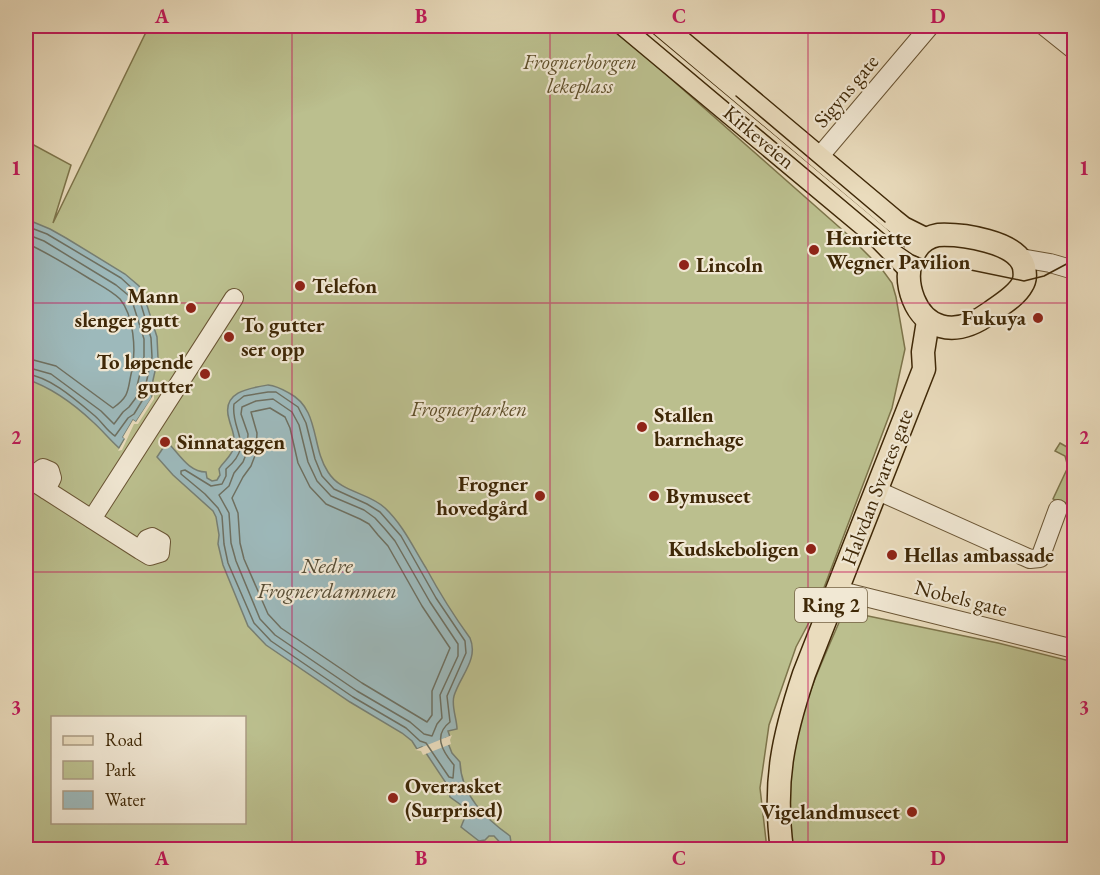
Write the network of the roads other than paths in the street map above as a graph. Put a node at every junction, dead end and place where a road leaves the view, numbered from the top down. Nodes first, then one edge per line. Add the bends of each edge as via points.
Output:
1 (626, 26) edge
2 (662, 26) edge
3 (930, 26) edge
4 (1044, 26) edge
5 (1074, 50) edge
6 (819, 157) junction
7 (926, 238) junction
8 (1074, 256) edge
9 (909, 268) junction
10 (1023, 268) junction
11 (1066, 268) edge
12 (234, 298) dead end
13 (928, 321) junction
14 (952, 329) junction
15 (924, 369) junction
16 (46, 490) dead end
17 (876, 490) junction
18 (1058, 509) dead end
19 (93, 519) junction
20 (140, 550) dead end
21 (837, 590) junction
22 (1074, 649) edge
23 (782, 849) edge

1 - 9 main road, Kirkeveien
2 - 6 main road
3 - 6 street, Sigyns gate
4 - 5 street
6 - 7 main road via 903,228
7 - 9 main road via 914,251
7 - 10 main road via 947,235 1010,249
8 - 11 street
9 - 13 main road via 913,294
10 - 11 street via 1036,276
10 - 14 main road via 1022,286 1016,292 985,317
12 - 19 street
13 - 14 main road
13 - 15 main road, Halvdan Svartes gate / Ring 2
14 - 15 main road, Halvdan Svartes gate / Ring 2 via 934,360
15 - 17 main road, Halvdan Svartes gate / Ring 2
16 - 19 street
17 - 18 street via 1030,559 1040,558
17 - 21 main road, Halvdan Svartes gate / Ring 2
19 - 20 street
21 - 22 street, Nobels gate
21 - 23 main road, Halvdan Svartes gate / Ring 2 via 783,742 778,794

